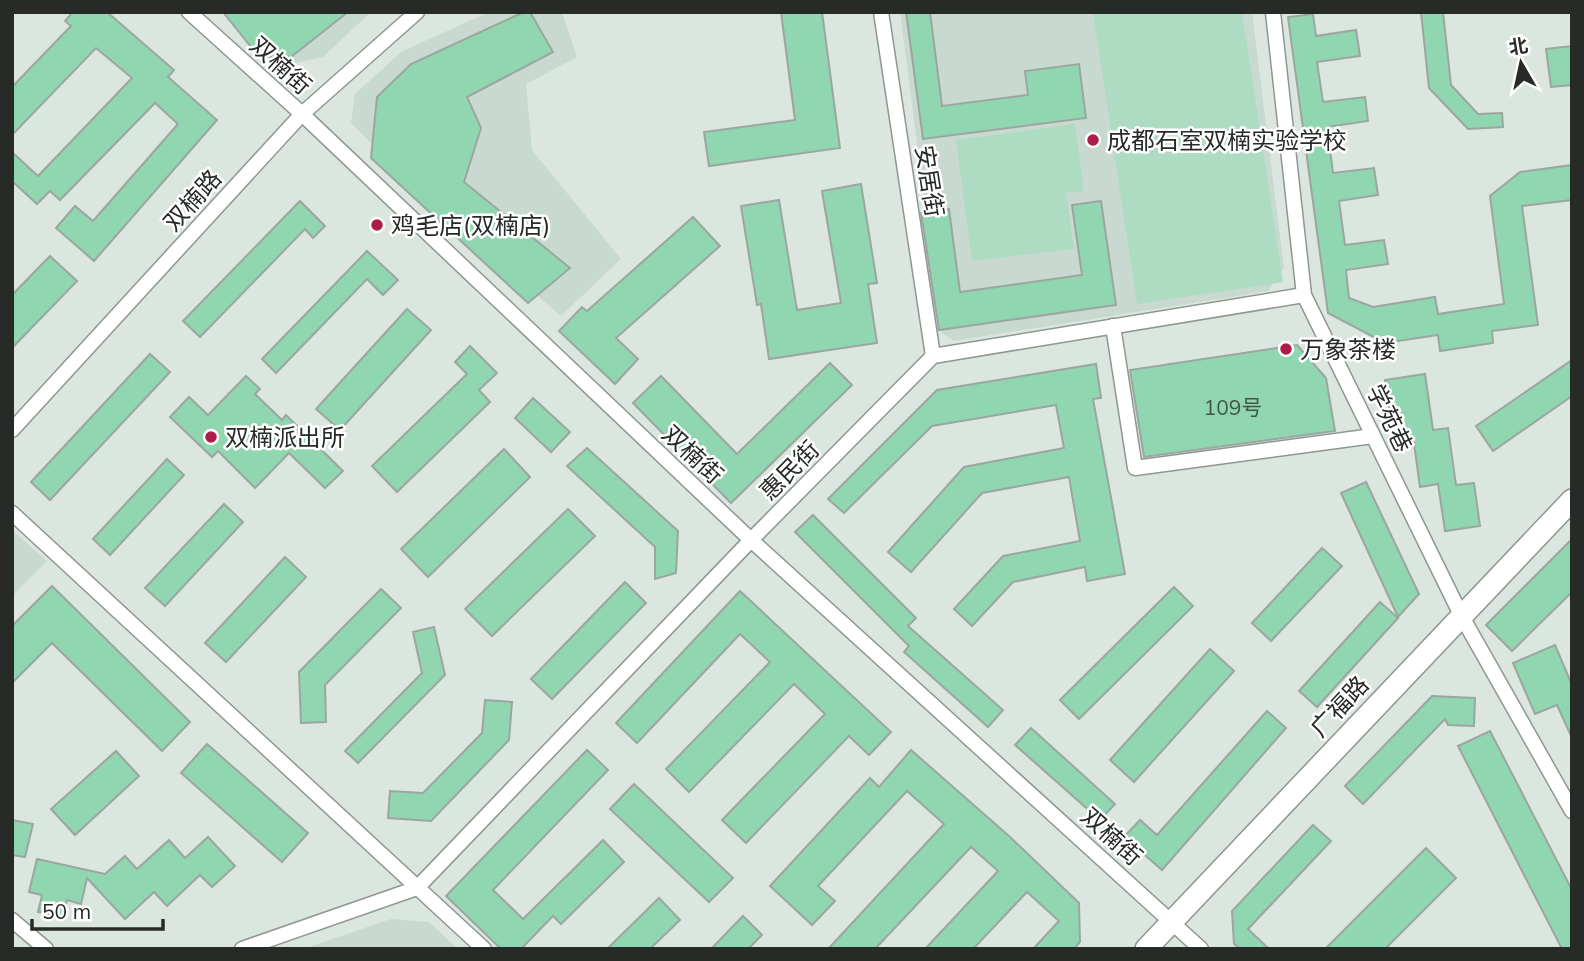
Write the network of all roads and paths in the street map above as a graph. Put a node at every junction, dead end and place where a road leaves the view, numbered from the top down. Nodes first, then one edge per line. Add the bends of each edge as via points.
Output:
1 (189, 12) edge
2 (417, 12) edge
3 (881, 12) edge
4 (1273, 12) edge
5 (302, 114) junction
6 (1304, 295) junction
7 (1113, 327) junction
8 (933, 356) junction
9 (12, 430) edge
10 (1373, 436) junction
11 (1572, 500) edge
12 (12, 513) edge
13 (751, 540) junction
14 (1461, 615) junction
15 (1572, 811) edge
16 (418, 888) junction
17 (12, 919) edge
18 (1173, 922) junction
19 (46, 949) edge
20 (242, 949) edge
21 (484, 949) edge
22 (1146, 949) edge
23 (1201, 949) edge

1 - 5 street, 双楠街
2 - 5 street, 双楠路
3 - 8 street, 安居街
4 - 6 street, 学苑巷
5 - 9 street, 双楠路
5 - 13 street, 双楠街
6 - 7 street
6 - 10 street, 学苑巷
7 - 8 street
7 - 10 street via 1135,468
8 - 13 street, 惠民街
10 - 14 street, 学苑巷
11 - 14 street, 广福路
12 - 16 street
13 - 16 street, 惠民街
13 - 18 street, 双楠街
14 - 15 street, 学苑巷
14 - 18 street, 广福路
16 - 20 street
16 - 21 street
17 - 19 street
18 - 22 street, 广福路
18 - 23 street, 双楠街

